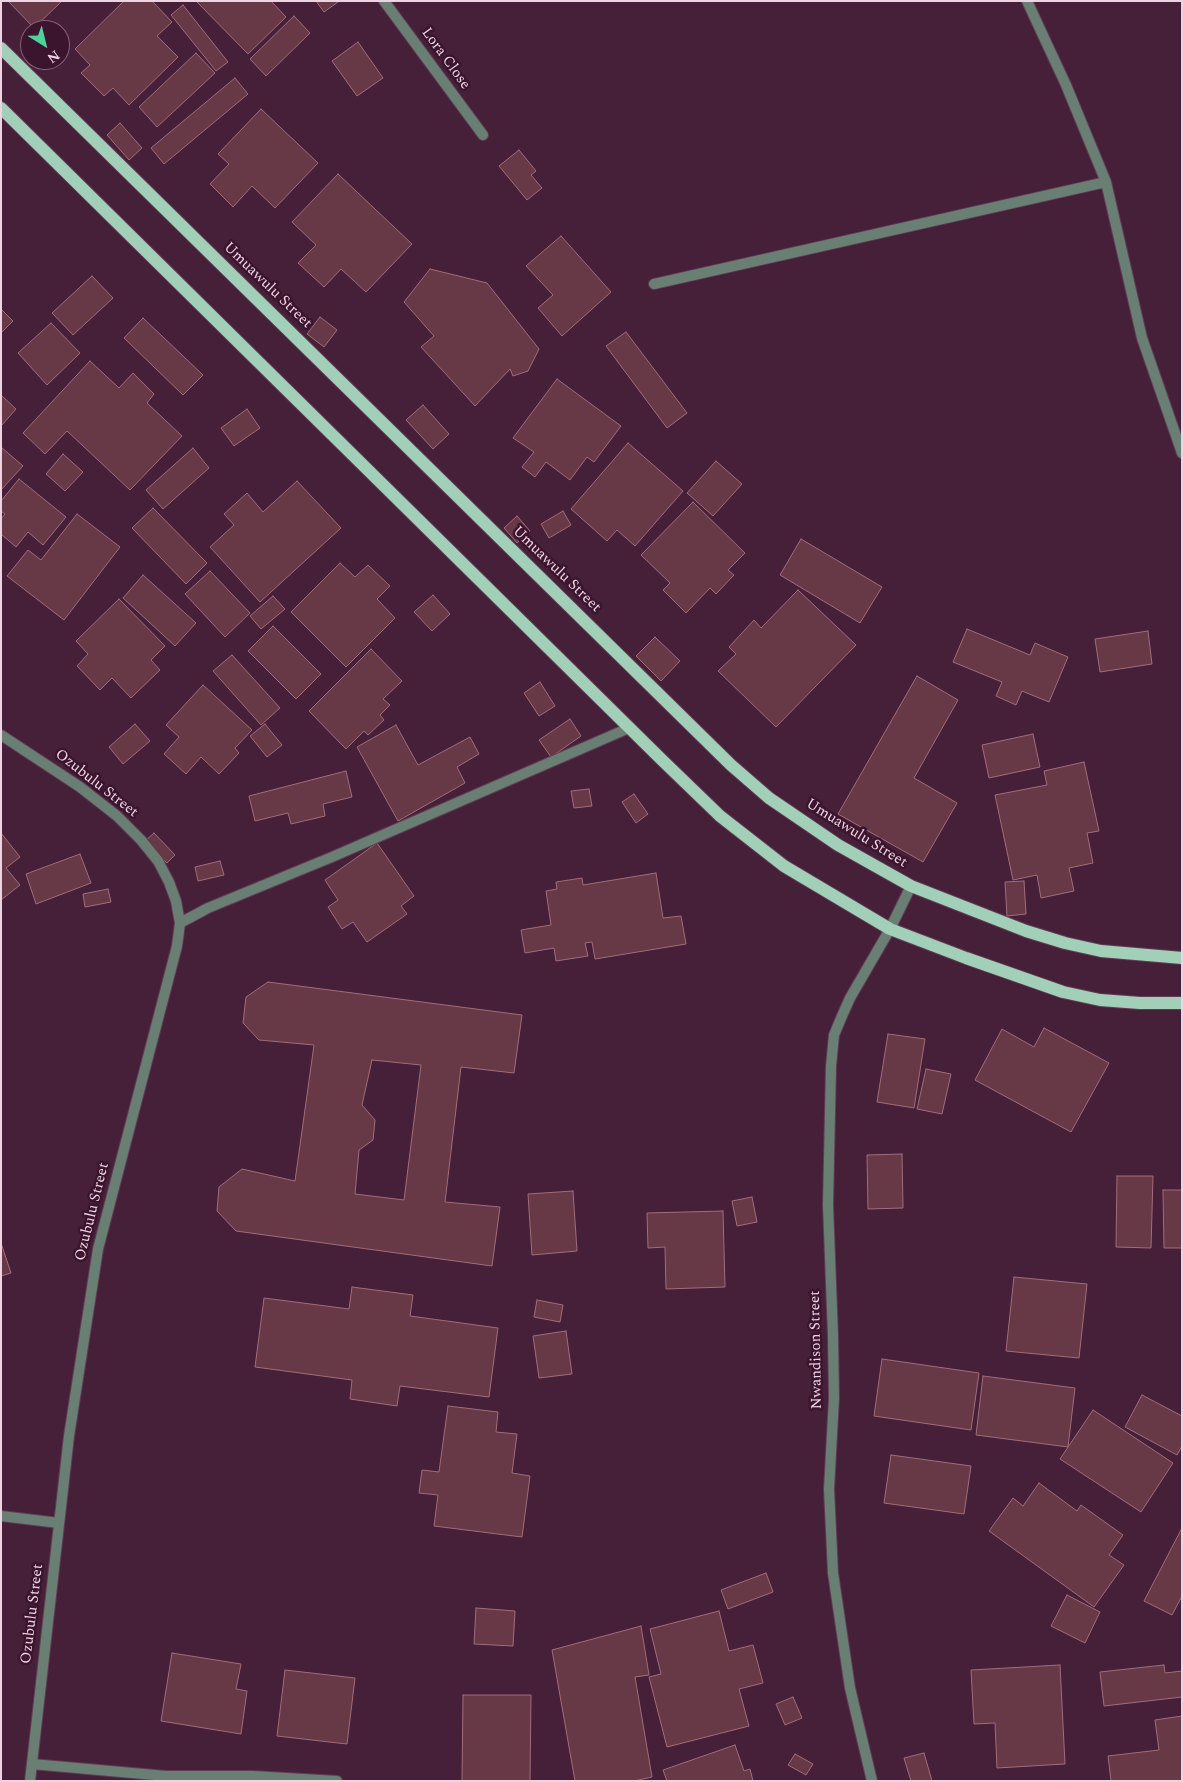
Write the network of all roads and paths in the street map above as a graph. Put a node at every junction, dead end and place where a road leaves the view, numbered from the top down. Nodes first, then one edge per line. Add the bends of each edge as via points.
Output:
1 (384, 1) edge
2 (1027, 1) edge
3 (1, 48) edge
4 (1, 108) edge
5 (482, 135) dead end
6 (1106, 182) junction
7 (654, 284) dead end
8 (1182, 453) edge
9 (629, 728) junction
10 (1, 735) edge
11 (911, 886) junction
12 (180, 923) junction
13 (890, 929) junction
14 (1182, 958) edge
15 (1182, 1003) edge
16 (1, 1516) edge
17 (58, 1523) junction
18 (32, 1764) junction
19 (30, 1781) edge
20 (337, 1781) edge
21 (872, 1781) edge

1 - 5 street, Lora Close
2 - 6 street via 1066,84
3 - 11 main road, Umuawulu Street via 730,764 770,798 838,845
4 - 9 main road
6 - 7 street
6 - 8 street via 1142,338
9 - 12 street via 208,908
9 - 13 main road via 720,816 784,866
10 - 12 street, Ozubulu Street via 80,786 141,840 169,882
11 - 13 street, Nwandison Street
11 - 14 main road, Umuawulu Street via 1065,944 1101,951
12 - 17 street, Ozubulu Street via 177,946 98,1249
13 - 15 main road via 1063,992 1100,1000
13 - 21 street, Nwandison Street via 850,998 834,1035 828,1205 834,1398 829,1489 833,1573 850,1688
16 - 17 street
17 - 18 street, Ozubulu Street
18 - 19 street, Ozubulu Street
18 - 20 street via 166,1776 253,1776

